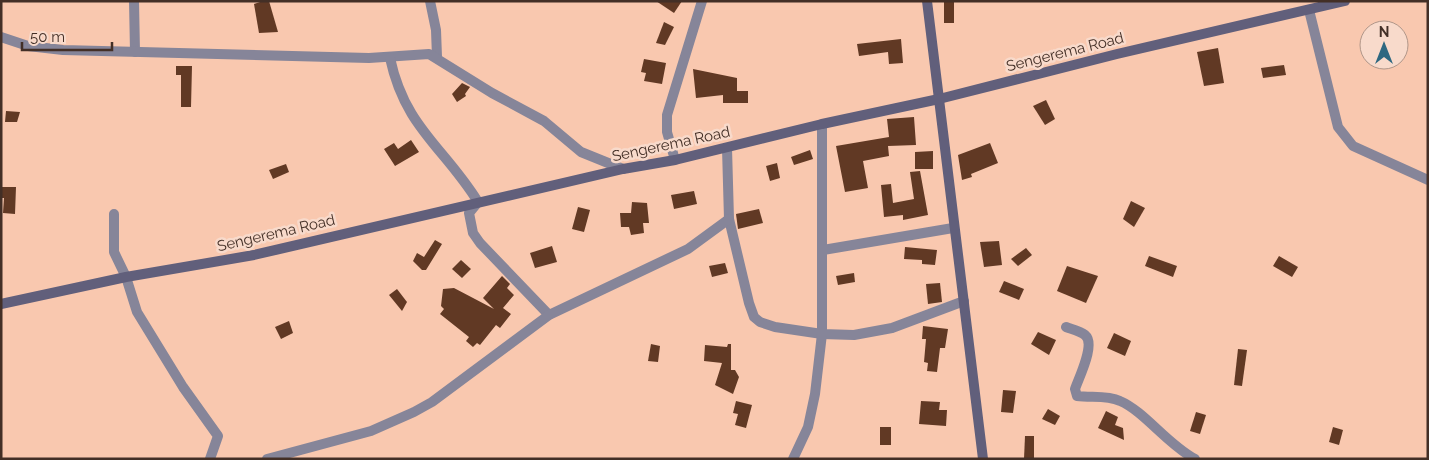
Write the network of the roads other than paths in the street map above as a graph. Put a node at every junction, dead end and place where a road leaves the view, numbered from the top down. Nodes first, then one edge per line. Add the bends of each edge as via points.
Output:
1 (134, 1) edge
2 (430, 1) edge
3 (702, 1) edge
4 (927, 1) edge
5 (1345, 1) edge
6 (1316, 6) edge
7 (1, 37) edge
8 (135, 52) junction
9 (437, 57) junction
10 (390, 58) junction
11 (939, 100) junction
12 (822, 124) junction
13 (727, 148) junction
14 (675, 160) junction
15 (623, 169) junction
16 (1428, 180) edge
17 (478, 202) junction
18 (114, 214) dead end
19 (729, 219) junction
20 (954, 228) junction
21 (823, 250) junction
22 (126, 277) junction
23 (964, 302) junction
24 (1, 304) edge
25 (549, 315) junction
26 (1066, 327) dead end
27 (822, 334) junction
28 (210, 459) edge
29 (267, 459) edge
30 (793, 459) edge
31 (983, 459) edge
32 (1195, 459) edge

1 - 8 street
2 - 9 street
3 - 14 street via 667,115 667,132
4 - 11 main road
5 - 6 main road, Sengerema Road
6 - 11 main road, Sengerema Road
6 - 16 street via 1338,127 1353,146
7 - 8 street via 28,46
8 - 10 street
9 - 10 street via 419,53
9 - 15 street via 492,93 544,121 581,152
10 - 17 street via 395,81 410,114 429,141 463,178
11 - 12 main road, Sengerema Road
11 - 20 main road
12 - 13 main road, Sengerema Road
12 - 21 street
13 - 14 main road, Sengerema Road
13 - 19 street
14 - 15 main road, Sengerema Road
15 - 17 main road, Sengerema Road
17 - 22 main road, Sengerema Road via 254,255
17 - 25 street via 469,213 473,233
18 - 22 street via 114,252
19 - 25 street via 688,249
19 - 27 street via 754,317 766,325
20 - 21 street
20 - 23 main road
21 - 27 street
22 - 24 main road, Sengerema Road
22 - 28 street via 141,320 218,436
23 - 27 street via 872,333
23 - 31 main road
25 - 29 street via 414,412 371,431
26 - 32 street via 1085,335 1088,341 1086,361 1075,389 1078,396 1120,400 1165,439
27 - 30 street via 808,427

